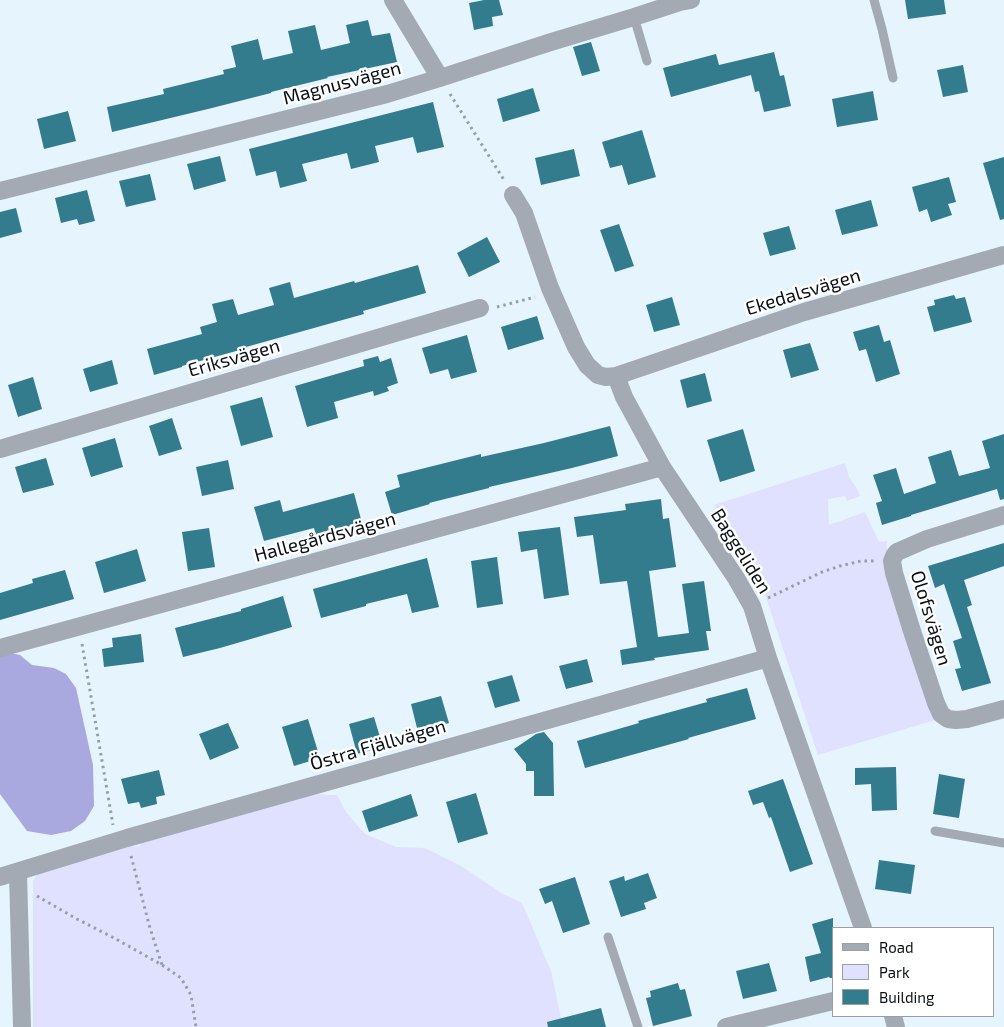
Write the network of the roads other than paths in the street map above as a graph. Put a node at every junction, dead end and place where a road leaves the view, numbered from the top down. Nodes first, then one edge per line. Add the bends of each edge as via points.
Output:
1 (393, 0) edge
2 (691, 0) edge
3 (874, 0) edge
4 (634, 17) junction
5 (647, 61) dead end
6 (440, 78) junction
7 (893, 78) dead end
8 (0, 191) edge
9 (513, 195) road end
10 (1004, 255) edge
11 (480, 308) road end
12 (616, 376) junction
13 (0, 449) edge
14 (662, 467) junction
15 (1004, 514) edge
16 (0, 648) edge
17 (768, 658) junction
18 (1004, 709) edge
19 (936, 831) dead end
20 (1004, 843) edge
21 (0, 877) edge
22 (18, 879) junction
23 (863, 927) edge
24 (608, 937) dead end
25 (832, 1001) edge
26 (22, 1027) edge
27 (638, 1027) edge
28 (726, 1027) edge

1 - 6 street
2 - 4 street, Magnusvägen
3 - 7 lane
4 - 5 lane
4 - 6 street, Magnusvägen
6 - 8 street, Magnusvägen via 291,119
9 - 12 street via 524,213 550,288 576,346 598,375
10 - 12 street, Ekedalsvägen via 804,312
11 - 13 street, Eriksvägen
12 - 14 street, Baggeliden via 624,398
14 - 16 street, Hallegårdsvägen
14 - 17 street, Baggeliden via 752,606
15 - 18 street, Olofsvägen via 927,539 897,552 892,561 912,631 942,714 956,720
17 - 22 street, Östra Fjällvägen via 121,840
17 - 23 street, Baggeliden
19 - 20 lane
21 - 22 street, Östra Fjällvägen
22 - 26 street
24 - 27 lane
25 - 28 street

